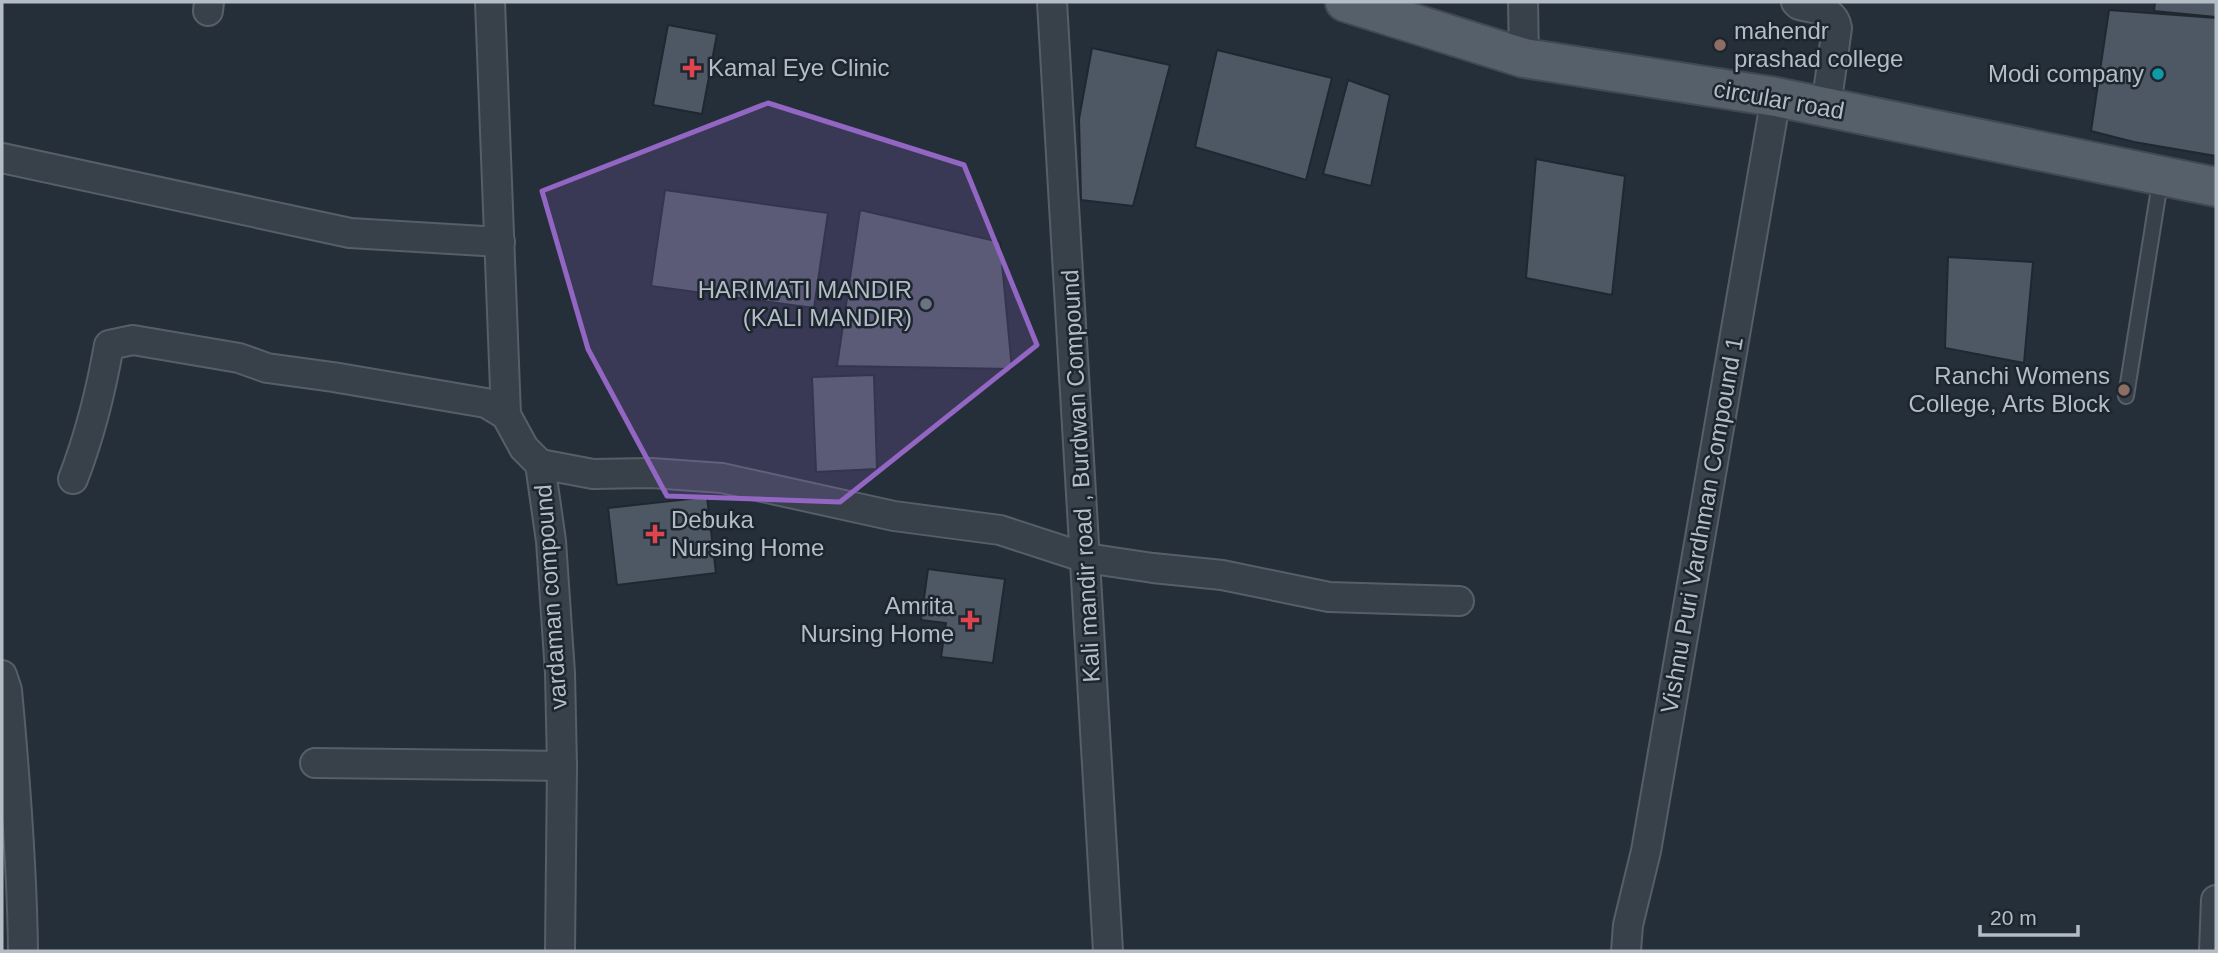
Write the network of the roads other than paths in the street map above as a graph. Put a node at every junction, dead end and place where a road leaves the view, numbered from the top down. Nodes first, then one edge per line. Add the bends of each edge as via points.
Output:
1 (489, 2) edge
2 (1052, 2) edge
3 (1345, 2) edge
4 (1523, 2) edge
5 (1796, 2) edge
6 (1524, 58) junction
7 (1776, 97) junction
8 (1826, 107) junction
9 (2, 158) edge
10 (2161, 176) junction
11 (2216, 187) edge
12 (500, 242) junction
13 (2126, 396) dead end
14 (506, 415) junction
15 (540, 464) junction
16 (73, 479) dead end
17 (1086, 558) junction
18 (1460, 601) dead end
19 (2, 675) edge
20 (315, 764) dead end
21 (562, 766) junction
22 (2216, 900) edge
23 (23, 951) edge
24 (560, 951) edge
25 (1108, 951) edge
26 (1626, 951) edge
27 (2214, 951) edge

1 - 12 street, vardaman compound
2 - 17 street, Kali mandir road , Burdwan Compound
3 - 6 main road, circular road
4 - 6 street
5 - 8 street via 1830,13 1836,20
6 - 7 main road, circular road
7 - 8 main road, circular road
7 - 26 street, Vishnu Puri Vardhman Compound 1
8 - 10 main road, circular road
9 - 12 street via 350,233
10 - 11 main road, circular road
10 - 13 lane
12 - 14 street, vardaman compound
14 - 15 street, vardaman compound via 524,448
14 - 16 street via 486,403 267,368 239,358 133,340 109,345 88,440
15 - 17 street via 593,474 651,472 722,478 894,516 1000,530
15 - 21 street, vardaman compound via 551,541
17 - 18 street via 1222,575 1329,597
17 - 25 street, Kali mandir road , Burdwan Compound
19 - 23 street via 16,792
20 - 21 street
21 - 24 street, vardaman compound
22 - 27 street

